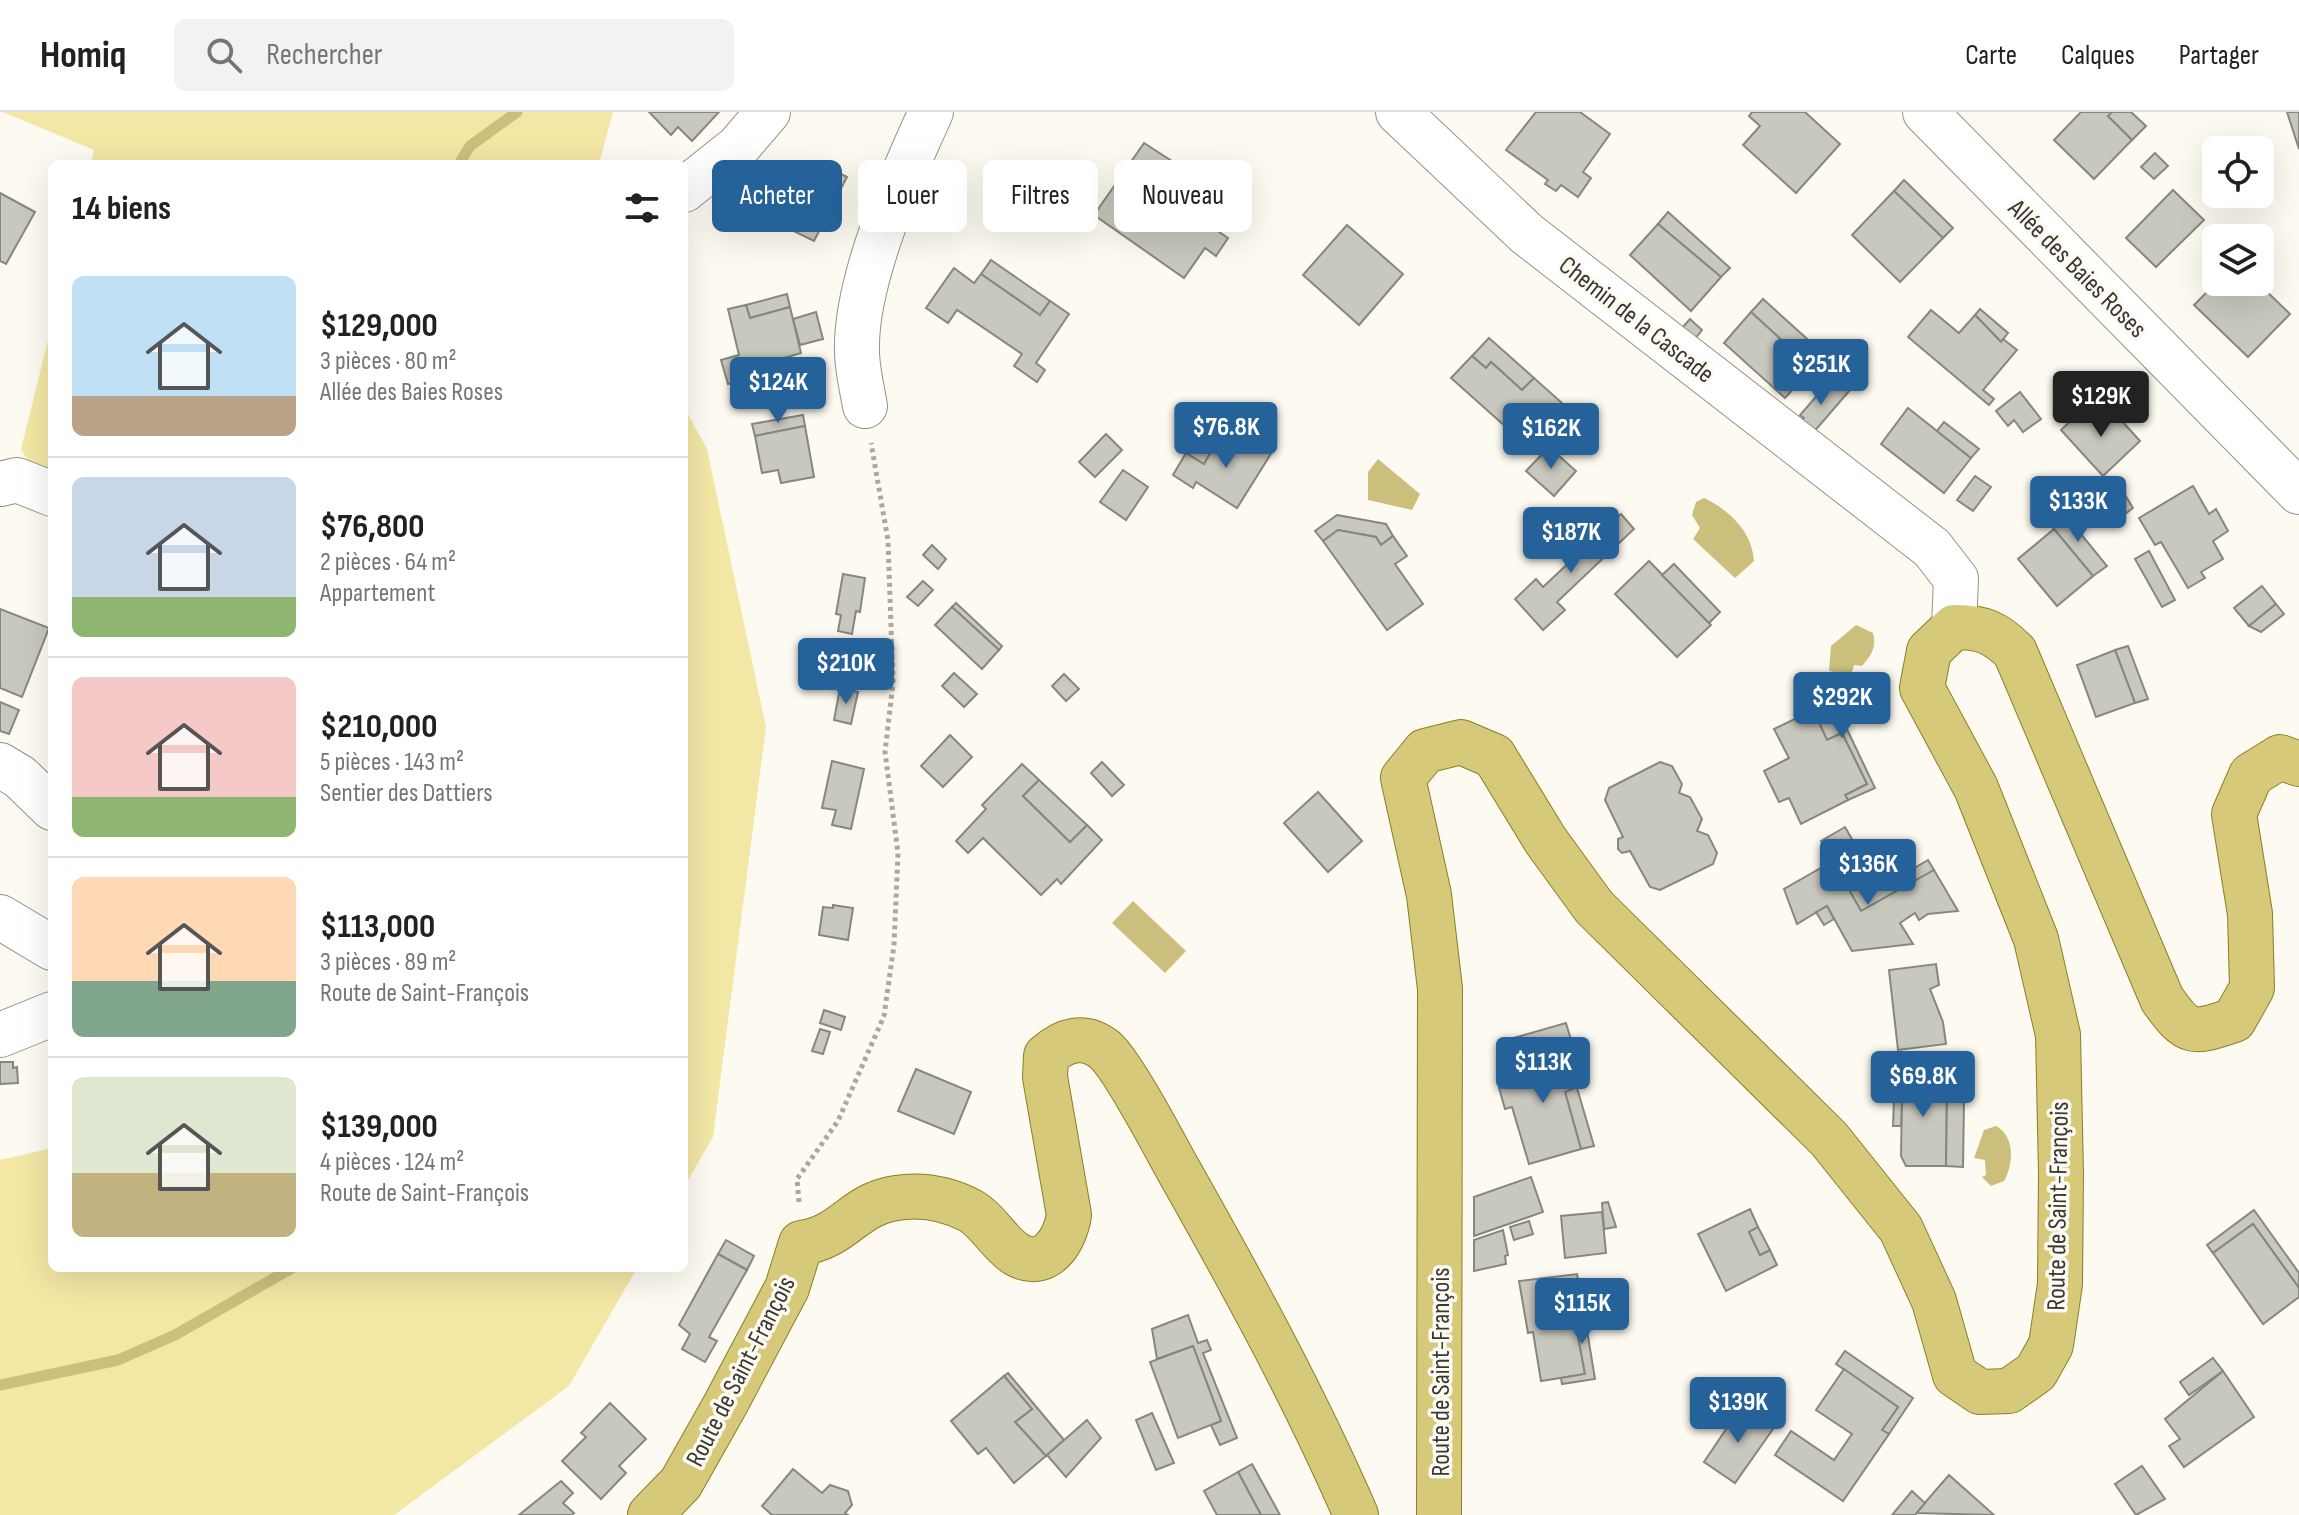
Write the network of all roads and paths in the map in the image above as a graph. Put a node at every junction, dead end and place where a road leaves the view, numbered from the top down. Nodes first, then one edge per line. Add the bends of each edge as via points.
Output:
1 (768, 112) edge
2 (931, 112) edge
3 (1398, 112) edge
4 (1925, 112) edge
5 (688, 187) edge
6 (865, 406) joint
7 (0, 484) edge
8 (48, 492) edge
9 (2299, 492) edge
10 (1954, 627) junction
11 (2299, 764) edge
12 (0, 765) edge
13 (48, 804) edge
14 (0, 917) edge
15 (48, 946) edge
16 (48, 1016) edge
17 (0, 1035) edge
18 (801, 1243) junction
19 (650, 1515) edge
20 (1356, 1515) edge
21 (1439, 1515) edge

1 - 5 street via 738,147
2 - 6 street via 894,192 860,313 857,351
3 - 10 street, Chemin de la Cascade via 1527,234 1932,548 1956,579
4 - 9 street, Allée des Baies Roses
6 - 18 path via 888,540 893,683 885,752 898,853 894,945 884,1016 838,1121 797,1179
7 - 8 street via 17,480
10 - 11 main road via 1989,631 2015,652 2162,999 2180,1026 2199,1032 2234,1020 2252,988 2250,914 2234,814 2251,775 2280,757
10 - 21 main road, Route de Saint-François via 1929,651 1922,688 1976,788 2036,939 2058,1035 2060,1284 2051,1345 2036,1372 2009,1391 1980,1392 1955,1375 1934,1301 1901,1229 1829,1139 1594,907 1494,756 1461,742 1425,751 1403,778 1429,895 1440,989
12 - 13 street
14 - 15 street
16 - 17 street
18 - 19 main road, Route de Saint-François via 787,1288 725,1405 681,1483
18 - 20 main road, Route de Saint-François via 823,1240 877,1199 936,1197 972,1212 1017,1255 1040,1257 1053,1251 1066,1236 1069,1215 1046,1056 1061,1043 1081,1038 1105,1050 1153,1124 1314,1419

